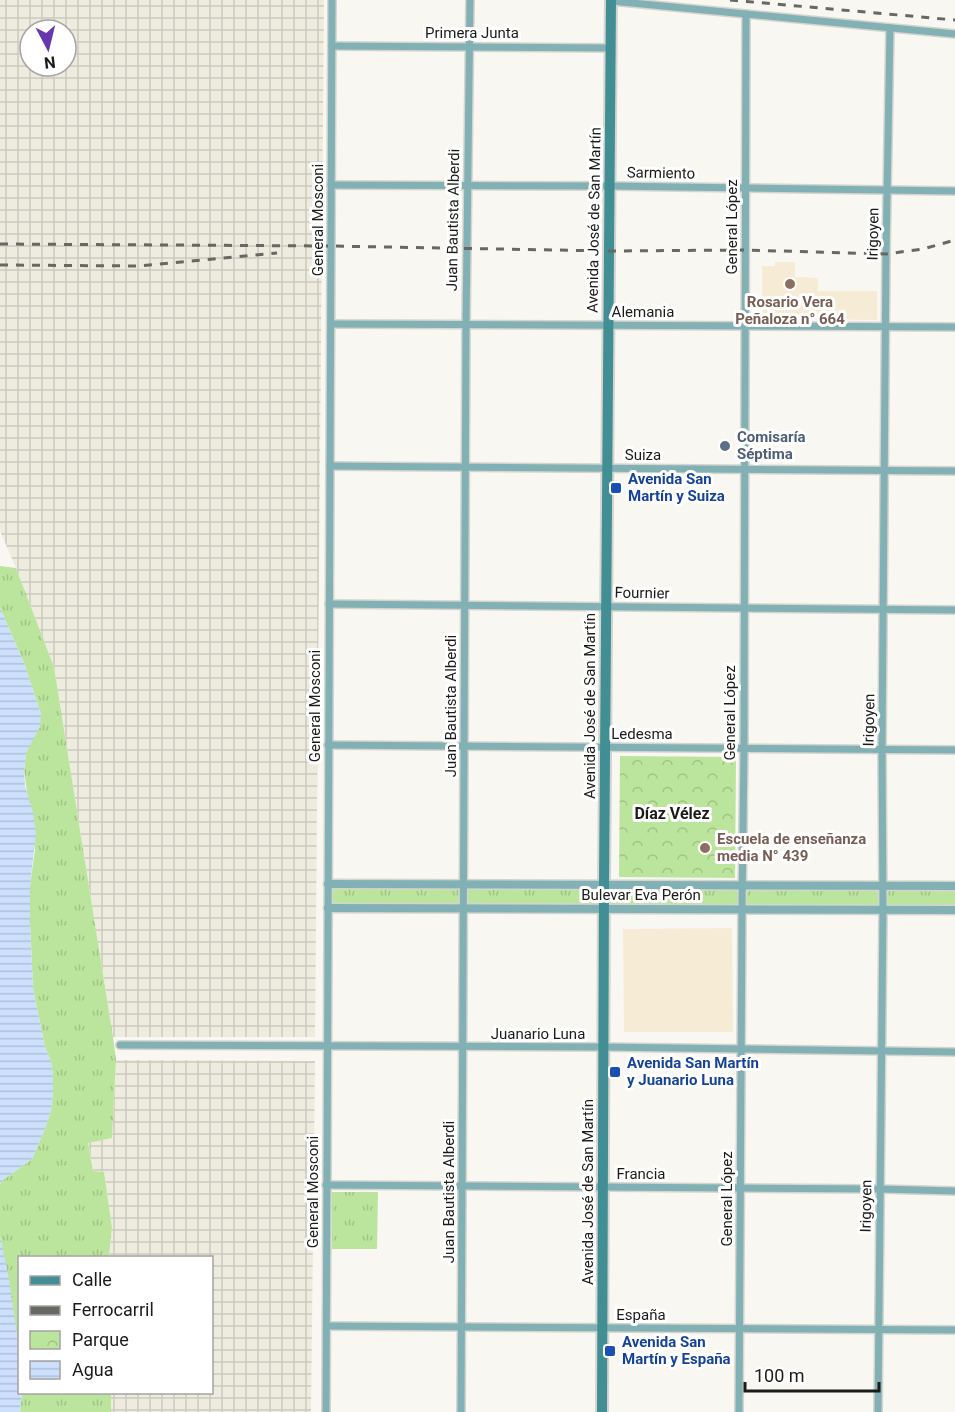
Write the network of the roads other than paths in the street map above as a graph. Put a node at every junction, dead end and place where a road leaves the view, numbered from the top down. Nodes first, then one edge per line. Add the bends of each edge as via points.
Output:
1 (332, 0) edge
2 (470, 0) edge
3 (611, 0) edge
4 (746, 14) junction
5 (890, 28) junction
6 (955, 34) edge
7 (332, 46) junction
8 (469, 46) junction
9 (611, 48) junction
10 (467, 184) junction
11 (331, 185) junction
12 (610, 186) junction
13 (746, 188) junction
14 (888, 190) junction
15 (955, 191) edge
16 (331, 324) junction
17 (466, 325) junction
18 (608, 325) junction
19 (745, 326) junction
20 (886, 327) junction
21 (955, 327) edge
22 (330, 466) junction
23 (465, 467) junction
24 (607, 468) junction
25 (744, 469) junction
26 (885, 470) junction
27 (955, 471) edge
28 (329, 603) junction
29 (465, 605) junction
30 (606, 606) junction
31 (744, 608) junction
32 (884, 609) junction
33 (955, 610) edge
34 (328, 745) junction
35 (464, 746) junction
36 (605, 747) junction
37 (744, 748) junction
38 (882, 749) junction
39 (955, 750) edge
40 (328, 884) junction
41 (464, 885) junction
42 (604, 885) junction
43 (742, 886) junction
44 (883, 886) junction
45 (955, 886) edge
46 (328, 908) junction
47 (463, 908) junction
48 (604, 909) junction
49 (741, 909) junction
50 (883, 910) junction
51 (955, 910) edge
52 (120, 1045) dead end
53 (327, 1046) junction
54 (463, 1047) junction
55 (603, 1047) junction
56 (741, 1049) junction
57 (881, 1051) junction
58 (955, 1052) edge
59 (326, 1185) junction
60 (462, 1186) junction
61 (603, 1187) junction
62 (740, 1188) junction
63 (880, 1189) junction
64 (955, 1191) edge
65 (327, 1326) junction
66 (461, 1327) junction
67 (602, 1328) junction
68 (739, 1329) junction
69 (879, 1330) junction
70 (955, 1330) edge
71 (326, 1412) edge
72 (461, 1412) edge
73 (602, 1412) edge
74 (739, 1412) edge
75 (878, 1412) edge

1 - 7 street, General Mosconi
2 - 8 street, Juan Bautista Alberdi
3 - 4 street
3 - 9 main road, Avenida José de San Martín
4 - 5 street
4 - 13 street, General López
5 - 6 street
5 - 14 street, Irigoyen
7 - 8 street, Primera Junta
7 - 11 street, General Mosconi
8 - 9 street, Primera Junta
8 - 10 street, Juan Bautista Alberdi
9 - 12 main road, Avenida José de San Martín
10 - 11 street, Sarmiento
10 - 12 street, Sarmiento
10 - 17 street, Juan Bautista Alberdi
11 - 16 street, General Mosconi
12 - 13 street, Sarmiento
12 - 18 main road, Avenida José de San Martín
13 - 14 street, Sarmiento
13 - 19 street, General López
14 - 15 street, Sarmiento
14 - 20 street, Irigoyen
16 - 17 street, Alemania
16 - 22 street, General Mosconi
17 - 18 street, Alemania
17 - 23 street, Juan Bautista Alberdi
18 - 19 street, Alemania
18 - 24 main road, Avenida José de San Martín
19 - 20 street, Alemania
19 - 25 street, General López
20 - 21 street, Alemania
20 - 26 street, Irigoyen
22 - 23 street, Suiza
22 - 28 street, General Mosconi
23 - 24 street, Suiza
23 - 29 street, Juan Bautista Alberdi
24 - 25 street, Suiza
24 - 30 main road, Avenida José de San Martín
25 - 26 street, Suiza
25 - 31 street, General López
26 - 27 street, Suiza
26 - 32 street, Irigoyen
28 - 29 street, Fournier
28 - 34 street, General Mosconi
29 - 30 street, Fournier
29 - 35 street, Juan Bautista Alberdi
30 - 31 street, Fournier
30 - 36 main road, Avenida José de San Martín
31 - 32 street, Fournier
31 - 37 street, General López
32 - 33 street, Fournier
32 - 38 street, Irigoyen
34 - 35 street, Ledesma
34 - 40 street, General Mosconi
35 - 36 street, Ledesma
35 - 41 street, Juan Bautista Alberdi
36 - 37 street, Ledesma
36 - 42 main road, Avenida José de San Martín
37 - 38 street, Ledesma
37 - 43 street, General López
38 - 39 street, Ledesma
38 - 44 street, Irigoyen
40 - 41 street, Bulevar Eva Perón
40 - 46 street, General Mosconi
41 - 42 street, Bulevar Eva Perón
41 - 47 street, Juan Bautista Alberdi
42 - 43 street, Bulevar Eva Perón
42 - 48 main road, Avenida José de San Martín
43 - 44 street, Bulevar Eva Perón
43 - 49 street, General López
44 - 45 street, Bulevar Eva Perón
44 - 50 street, Irigoyen
46 - 47 street, Bulevar Eva Perón
46 - 53 street, General Mosconi
47 - 48 street, Bulevar Eva Perón
47 - 54 street, Juan Bautista Alberdi
48 - 49 street, Bulevar Eva Perón
48 - 55 main road, Avenida José de San Martín
49 - 50 street, Bulevar Eva Perón
49 - 56 street, General López
50 - 51 street, Bulevar Eva Perón
50 - 57 street, Irigoyen
52 - 53 street, Juanario Luna
53 - 54 street, Juanario Luna
53 - 59 street, General Mosconi
54 - 55 street, Juanario Luna
54 - 60 street, Juan Bautista Alberdi
55 - 56 street, Juanario Luna
55 - 61 main road, Avenida José de San Martín
56 - 57 street, Juanario Luna
56 - 62 street, General López
57 - 58 street, Juanario Luna
57 - 63 street, Irigoyen
59 - 60 street, Francia
59 - 65 street, General Mosconi
60 - 61 street, Francia
60 - 66 street, Juan Bautista Alberdi
61 - 62 street, Francia
61 - 67 main road, Avenida José de San Martín
62 - 63 street, Francia
62 - 68 street, General López
63 - 64 street, Francia
63 - 69 street, Irigoyen
65 - 66 street, España
65 - 71 street, General Mosconi
66 - 67 street, España
66 - 72 street, Juan Bautista Alberdi
67 - 68 street, España
67 - 73 main road, Avenida José de San Martín
68 - 69 street, España
68 - 74 street, General López
69 - 70 street, España
69 - 75 street, Irigoyen

